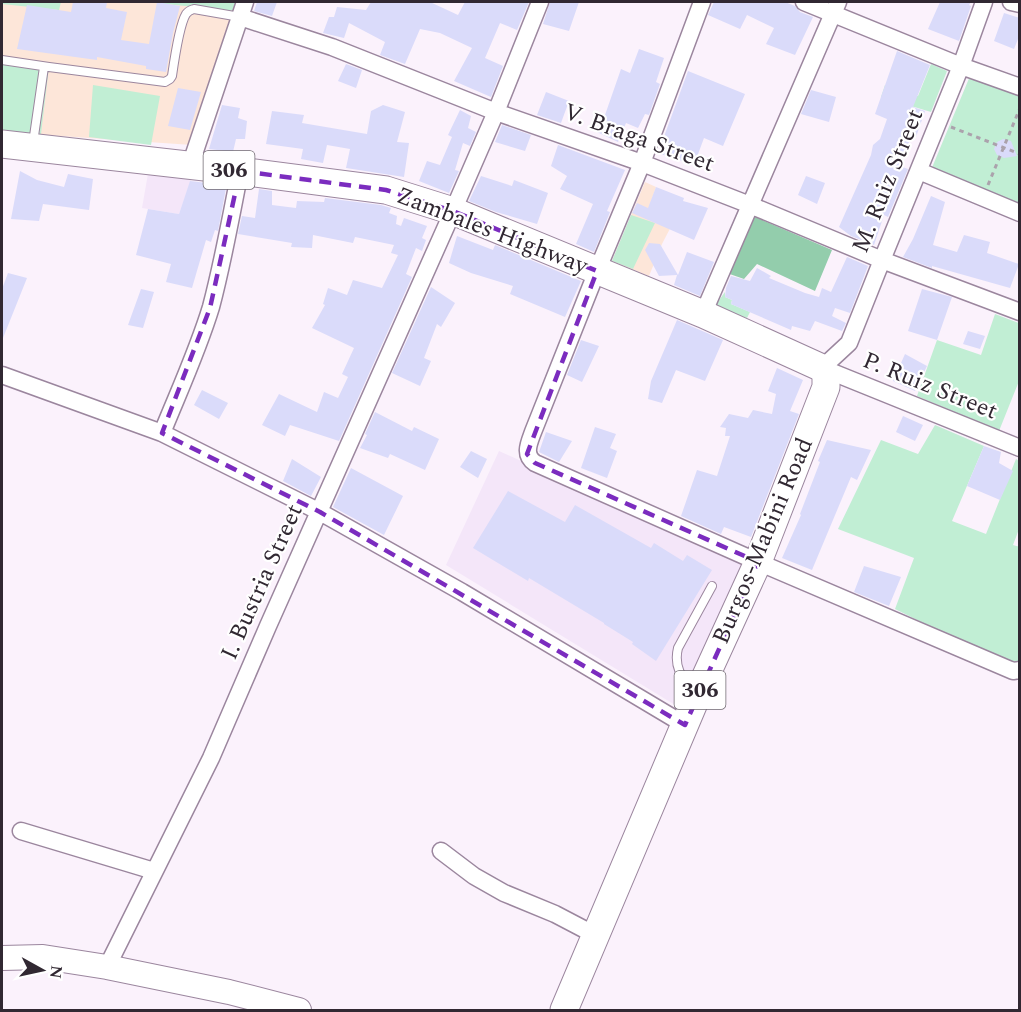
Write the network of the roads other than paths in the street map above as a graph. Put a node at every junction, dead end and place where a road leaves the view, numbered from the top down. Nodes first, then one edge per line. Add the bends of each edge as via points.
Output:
1 (540, 2) edge
2 (702, 2) edge
3 (804, 2) edge
4 (984, 2) edge
5 (1011, 2) edge
6 (1020, 4) edge
7 (836, 8) edge
8 (242, 9) edge
9 (2, 60) edge
10 (961, 66) junction
11 (44, 67) junction
12 (1020, 87) edge
13 (496, 112) junction
14 (2, 144) edge
15 (33, 147) junction
16 (642, 162) junction
17 (190, 166) junction
18 (240, 171) junction
19 (919, 171) junction
20 (750, 205) junction
21 (453, 211) junction
22 (1020, 213) edge
23 (882, 260) junction
24 (597, 271) junction
25 (1020, 312) edge
26 (703, 314) junction
27 (822, 368) junction
28 (2, 375) edge
29 (162, 433) junction
30 (1020, 448) edge
31 (320, 512) junction
32 (758, 562) junction
33 (712, 586) dead end
34 (1020, 670) edge
35 (699, 691) junction
36 (685, 726) junction
37 (21, 831) dead end
38 (441, 851) dead end
39 (154, 871) junction
40 (597, 936) junction
41 (2, 958) edge
42 (107, 968) junction
43 (299, 1011) edge
44 (564, 1011) edge

1 - 13 street, I. Bustria Street
2 - 16 street
3 - 7 street
4 - 10 street, M. Ruiz Street
5 - 6 street
7 - 10 street
7 - 20 street
8 - 11 lane via 190,10 183,23 172,76 165,82
8 - 13 street, V. Braga Street
8 - 17 street
9 - 11 lane
10 - 12 street
10 - 19 street, M. Ruiz Street
11 - 15 lane
13 - 16 street, V. Braga Street
13 - 21 street, I. Bustria Street
14 - 15 main road, Zambales Highway / 306
15 - 17 main road, Zambales Highway / 306
16 - 20 street, V. Braga Street
16 - 24 street
17 - 18 main road, Zambales Highway / 306
18 - 21 main road, Zambales Highway / 306 via 386,190
18 - 29 street via 210,308
19 - 22 street
19 - 23 street, M. Ruiz Street
20 - 23 street, V. Braga Street
20 - 26 street
21 - 24 main road, Zambales Highway / 306
21 - 31 street, I. Bustria Street
23 - 25 street, V. Braga Street
23 - 27 street, M. Ruiz Street via 849,343
24 - 26 main road, Zambales Highway / 306
24 - 32 street via 529,444 528,456 535,463
26 - 27 main road, Zambales Highway / 306
27 - 30 street, P. Ruiz Street
27 - 32 main road, Burgos-Mabini Road / 306 via 826,387
28 - 29 street
29 - 31 street
31 - 36 street
31 - 39 street, I. Bustria Street via 211,758
32 - 34 street via 1013,671
32 - 35 main road, Burgos-Mabini Road / 306
33 - 35 lane via 676,657 684,680
35 - 36 main road, Burgos-Mabini Road / 306
36 - 40 main road, Burgos-Mabini Road / 306
37 - 39 street
38 - 40 street via 504,893
39 - 42 street, I. Bustria Street
40 - 44 main road, Burgos-Mabini Road / 306
41 - 42 street via 43,957
42 - 43 street via 229,992

